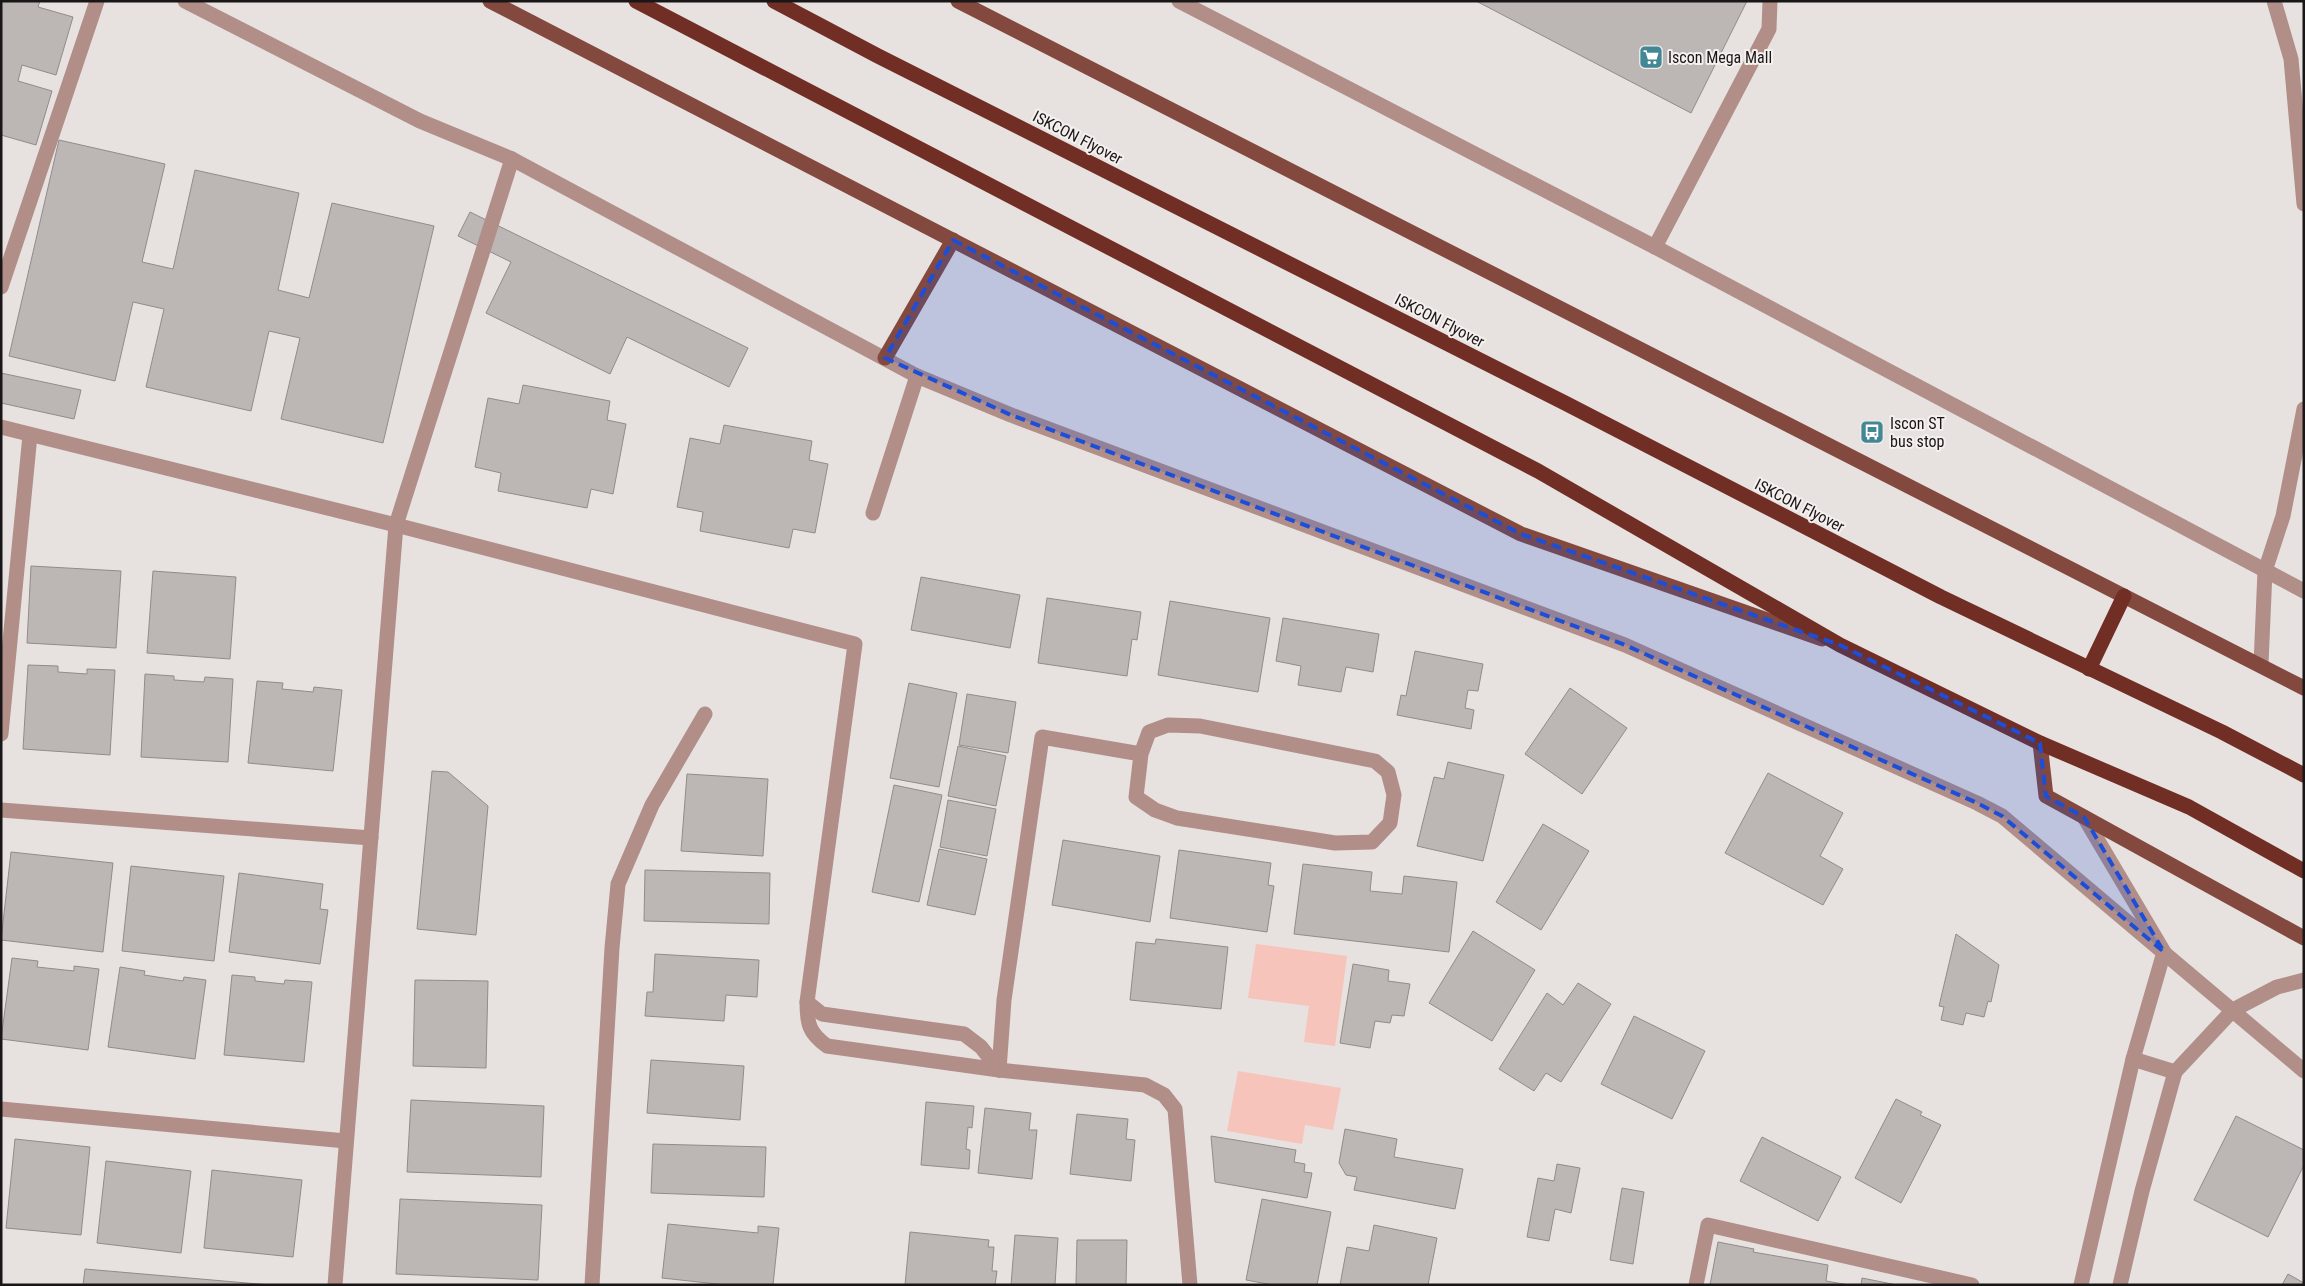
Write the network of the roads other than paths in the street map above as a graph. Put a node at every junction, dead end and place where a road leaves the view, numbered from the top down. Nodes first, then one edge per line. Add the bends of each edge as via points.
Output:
1 (97, 1) edge
2 (185, 1) edge
3 (490, 1) edge
4 (636, 1) edge
5 (774, 1) edge
6 (958, 1) edge
7 (1179, 1) edge
8 (1770, 1) edge
9 (2274, 1) edge
10 (512, 159) junction
11 (2304, 204) edge
12 (953, 240) junction
13 (1655, 247) junction
14 (1, 287) edge
15 (885, 358) junction
16 (917, 376) junction
17 (2304, 409) edge
18 (1, 427) edge
19 (30, 435) junction
20 (872, 513) dead end
21 (396, 525) junction
22 (2265, 571) junction
23 (2304, 591) edge
24 (2124, 596) junction
25 (1840, 645) junction
26 (2261, 664) junction
27 (2089, 668) junction
28 (2304, 688) edge
29 (705, 714) dead end
30 (1, 734) edge
31 (2040, 743) junction
32 (1141, 754) junction
33 (2304, 775) edge
34 (1, 810) edge
35 (2084, 817) junction
36 (371, 838) junction
37 (2304, 871) edge
38 (2304, 938) edge
39 (2164, 952) junction
40 (2304, 980) edge
41 (807, 1002) junction
42 (2232, 1010) junction
43 (2133, 1059) junction
44 (999, 1070) junction
45 (2304, 1071) edge
46 (2175, 1072) junction
47 (1, 1109) edge
48 (346, 1141) junction
49 (335, 1285) edge
50 (592, 1285) edge
51 (1190, 1285) edge
52 (1696, 1285) edge
53 (1972, 1285) edge
54 (2081, 1285) edge
55 (2120, 1285) edge

1 - 14 street
2 - 10 street via 420,121
3 - 12 main road
4 - 25 highway via 1538,471
5 - 27 highway, ISKCON Flyover via 1941,597
6 - 24 main road
7 - 13 street
8 - 13 street via 1769,29
9 - 11 street via 2291,59
10 - 15 street
10 - 21 street
12 - 15 main road
12 - 25 main road via 1521,534
13 - 22 street
15 - 16 street
16 - 20 street
16 - 39 street via 1030,422 1625,645 1977,803 2002,816
17 - 22 street via 2283,516
18 - 19 street
19 - 21 street
19 - 30 street
21 - 36 street
21 - 41 street via 855,644
22 - 23 street
22 - 26 street
24 - 26 main road
24 - 27 highway
25 - 31 highway
26 - 28 main road
27 - 33 highway, ISKCON Flyover
29 - 50 street via 652,805 618,884
31 - 35 main road via 2046,796
31 - 37 highway via 2189,807
32 - 32 street via 1150,732 1168,725 1200,726 1375,761 1388,772 1394,795 1390,823 1372,842 1335,843 1177,818 1155,810 1136,797
32 - 44 street via 1042,737 1004,1000
34 - 36 street
35 - 38 main road
35 - 39 street
36 - 48 street
39 - 42 street
39 - 43 street
40 - 42 street via 2277,987
41 - 44 street via 822,1014 964,1034 982,1047
41 - 44 street via 807,1022 816,1038 827,1046
42 - 45 street
42 - 46 street
43 - 46 street
43 - 54 street
44 - 51 street via 1145,1085 1164,1095 1174,1109
46 - 55 street
47 - 48 street
48 - 49 street
52 - 53 street via 1708,1225

